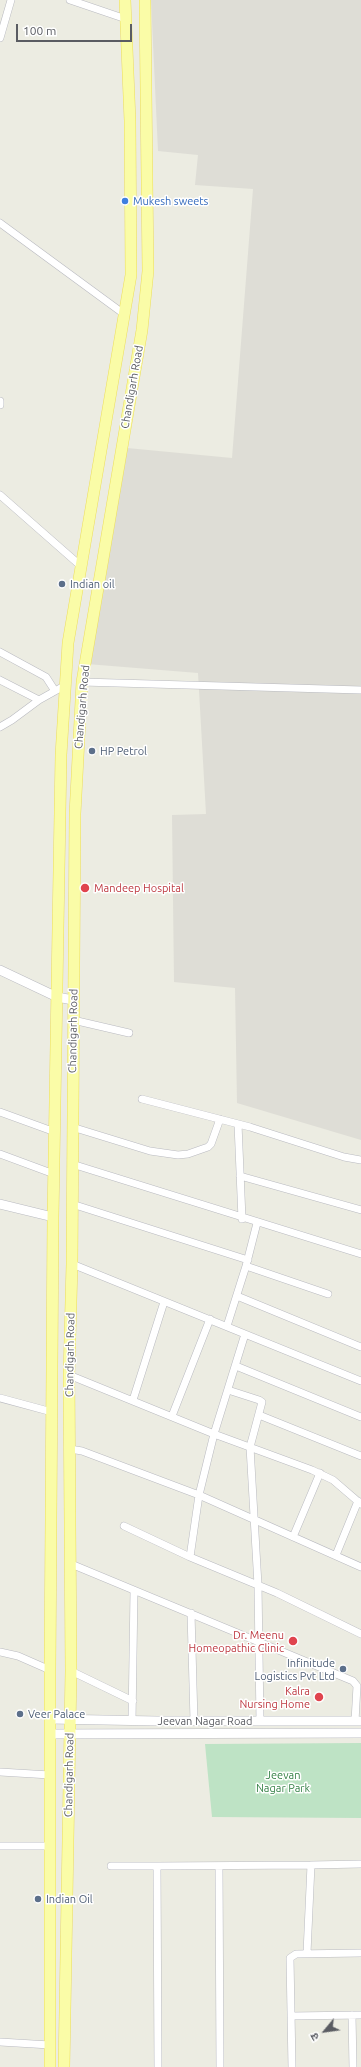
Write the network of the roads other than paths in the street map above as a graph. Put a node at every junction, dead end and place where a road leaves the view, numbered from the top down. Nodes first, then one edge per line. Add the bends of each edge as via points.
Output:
1 (11, 0) edge
2 (70, 0) edge
3 (125, 0) edge
4 (145, 0) edge
5 (126, 19) junction
6 (0, 38) edge
7 (0, 223) edge
8 (124, 314) junction
9 (0, 401) edge
10 (0, 405) edge
11 (0, 495) edge
12 (82, 567) junction
13 (0, 652) edge
14 (0, 680) edge
15 (82, 682) junction
16 (60, 688) junction
17 (361, 690) edge
18 (39, 700) junction
19 (0, 727) edge
20 (0, 970) edge
21 (57, 997) junction
22 (73, 1000) junction
23 (73, 1020) junction
24 (128, 1033) dead end
25 (142, 1099) dead end
26 (0, 1112) edge
27 (220, 1119) junction
28 (238, 1124) junction
29 (72, 1127) junction
30 (55, 1132) junction
31 (0, 1154) edge
32 (361, 1160) edge
33 (72, 1164) junction
34 (54, 1174) junction
35 (240, 1176) junction
36 (0, 1204) edge
37 (72, 1204) junction
38 (361, 1210) edge
39 (53, 1217) junction
40 (242, 1219) junction
41 (257, 1223) junction
42 (361, 1254) edge
43 (247, 1263) junction
44 (72, 1264) junction
45 (328, 1294) dead end
46 (237, 1296) junction
47 (164, 1302) junction
48 (210, 1319) junction
49 (227, 1326) junction
50 (245, 1334) junction
51 (361, 1347) edge
52 (236, 1366) junction
53 (69, 1375) junction
54 (361, 1381) edge
55 (228, 1390) junction
56 (0, 1398) edge
57 (133, 1400) junction
58 (52, 1412) junction
59 (258, 1415) junction
60 (172, 1416) junction
61 (361, 1417) edge
62 (214, 1434) junction
63 (250, 1447) junction
64 (70, 1449) junction
65 (361, 1456) edge
66 (320, 1474) junction
67 (199, 1495) junction
68 (359, 1502) edge
69 (254, 1519) junction
70 (124, 1526) dead end
71 (293, 1537) junction
72 (336, 1555) junction
73 (190, 1557) junction
74 (71, 1564) junction
75 (361, 1567) edge
76 (258, 1585) junction
77 (134, 1591) junction
78 (191, 1613) junction
79 (361, 1634) edge
80 (260, 1643) junction
81 (0, 1652) edge
82 (50, 1670) junction
83 (71, 1671) junction
84 (133, 1702) junction
85 (50, 1719) junction
86 (70, 1719) junction
87 (260, 1720) junction
88 (132, 1721) junction
89 (194, 1721) junction
90 (358, 1721) edge
91 (361, 1733) edge
92 (51, 1734) junction
93 (70, 1734) junction
94 (0, 1772) edge
95 (50, 1775) junction
96 (0, 1846) edge
97 (51, 1846) junction
98 (361, 1864) edge
99 (311, 1865) junction
100 (111, 1866) dead end
101 (157, 1866) junction
102 (219, 1866) junction
103 (307, 1953) junction
104 (361, 1953) edge
105 (352, 2015) junction
106 (361, 2015) edge
107 (291, 2016) junction
108 (0, 2042) edge
109 (50, 2045) junction
110 (50, 2067) edge
111 (64, 2067) edge
112 (158, 2067) edge
113 (220, 2067) edge
114 (292, 2067) edge
115 (353, 2067) edge

1 - 6 street
2 - 5 street
3 - 5 main road, Chandigarh Road
4 - 15 main road, Chandigarh Road via 148,271 142,330
5 - 8 main road, Chandigarh Road via 130,122 130,275
7 - 8 street
8 - 12 main road, Chandigarh Road
9 - 10 street
11 - 12 street
12 - 16 main road, Chandigarh Road
13 - 16 street via 46,677
14 - 18 street
15 - 17 street
15 - 22 main road, Chandigarh Road via 75,814
16 - 18 street
16 - 21 main road, Chandigarh Road
18 - 19 street
20 - 21 street
21 - 22 street
21 - 30 main road, Chandigarh Road
22 - 23 main road, Chandigarh Road
23 - 24 street
23 - 29 main road, Chandigarh Road
25 - 27 street
26 - 30 street
27 - 28 street
27 - 29 street via 211,1144 188,1154 150,1151
28 - 32 street
28 - 35 street
29 - 33 main road, Chandigarh Road
30 - 34 main road, Chandigarh Road
31 - 34 street
33 - 37 main road, Chandigarh Road
33 - 40 street
34 - 39 main road, Chandigarh Road
35 - 38 street
35 - 40 street
36 - 39 street
37 - 43 street
37 - 44 main road, Chandigarh Road
39 - 58 main road, Chandigarh Road
40 - 41 street
41 - 42 street
41 - 43 street
43 - 45 street
43 - 46 street
44 - 47 street
44 - 53 main road, Chandigarh Road
46 - 49 street
46 - 51 street
47 - 48 street
47 - 57 street
48 - 49 street
48 - 60 street
49 - 50 street
50 - 52 street
50 - 54 street
52 - 55 street
52 - 61 street
53 - 57 street
53 - 64 main road, Chandigarh Road
55 - 59 street via 261,1401
55 - 62 street
56 - 58 street
57 - 60 street
58 - 82 main road, Chandigarh Road
59 - 63 street
59 - 65 street
60 - 62 street
62 - 63 street
62 - 67 street
63 - 66 street
63 - 69 street
64 - 67 street via 82,1451
64 - 74 main road, Chandigarh Road
66 - 68 street via 333,1480
66 - 71 street
67 - 69 street
67 - 73 street
68 - 72 street
69 - 71 street
69 - 76 street
70 - 73 street
71 - 72 street
72 - 75 street
73 - 76 street
74 - 77 street
74 - 83 main road, Chandigarh Road
76 - 79 street
76 - 80 street
77 - 78 street
77 - 84 street
78 - 80 street
78 - 89 street
80 - 87 street
80 - 90 street via 355,1683
81 - 82 street via 18,1656
82 - 85 main road, Chandigarh Road
83 - 84 street
83 - 86 main road, Chandigarh Road
84 - 88 street
85 - 86 street, Jeevan Nagar Road
85 - 92 main road, Chandigarh Road
86 - 88 street, Jeevan Nagar Road
86 - 93 main road, Chandigarh Road
87 - 89 street, Jeevan Nagar Road
87 - 90 street, Jeevan Nagar Road
88 - 89 street, Jeevan Nagar Road
91 - 93 street, Jeevan Nagar Road
92 - 93 street, Jeevan Nagar Road
92 - 95 main road, Chandigarh Road
93 - 111 main road, Chandigarh Road
94 - 95 street
95 - 97 main road, Chandigarh Road
96 - 97 street
97 - 109 main road, Chandigarh Road
98 - 99 street
99 - 102 street
99 - 103 street
100 - 101 street
101 - 102 street
101 - 112 street
102 - 113 street
103 - 104 street
103 - 107 street via 294,1954 289,1959
105 - 106 street
105 - 107 street
105 - 115 street
107 - 114 street
108 - 109 street
109 - 110 main road, Chandigarh Road

